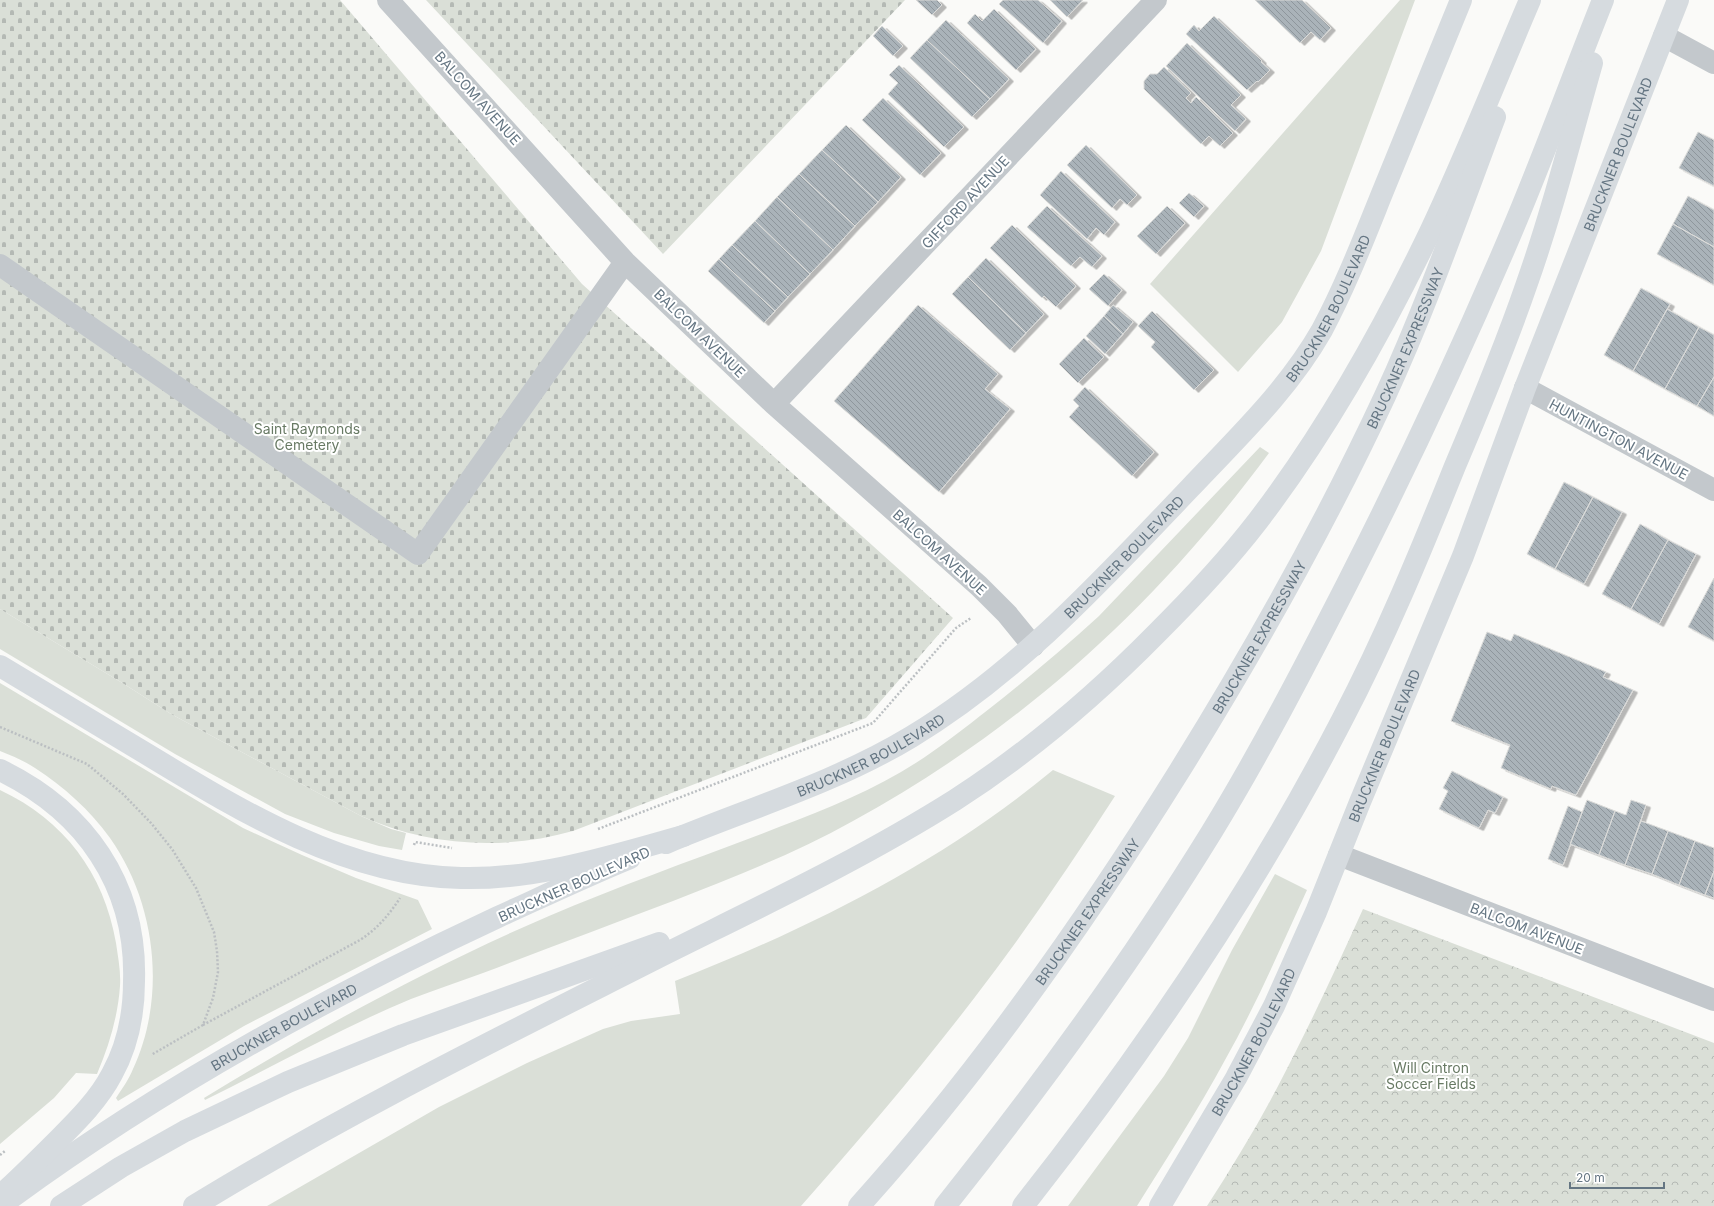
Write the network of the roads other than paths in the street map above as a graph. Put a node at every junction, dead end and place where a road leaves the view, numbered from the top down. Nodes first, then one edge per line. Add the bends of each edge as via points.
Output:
1 (388, 0) edge
2 (1156, 0) edge
3 (1460, 0) edge
4 (1530, 0) edge
5 (1540, 0) edge
6 (1603, 0) edge
7 (1609, 0) edge
8 (1678, 0) edge
9 (1664, 36) junction
10 (1714, 63) edge
11 (625, 262) junction
12 (0, 265) edge
13 (1525, 388) junction
14 (774, 404) junction
15 (1714, 490) edge
16 (1033, 646) junction
17 (0, 666) edge
18 (0, 770) edge
19 (683, 836) junction
20 (1339, 855) junction
21 (807, 883) junction
22 (1714, 1000) edge
23 (0, 1196) edge
24 (0, 1206) edge
25 (61, 1206) edge
26 (194, 1206) edge
27 (859, 1206) edge
28 (946, 1206) edge
29 (1023, 1206) edge
30 (1160, 1206) edge

1 - 11 street, BALCOM AVENUE
2 - 14 street, GIFFORD AVENUE
3 - 16 main road, BRUCKNER BOULEVARD via 1346,281 1308,352 1292,375 1246,428 1100,583
4 - 21 main road via 1440,210 1379,333 1321,432 1255,525 1218,570 1137,653 1096,692 1051,729 957,798
5 - 27 main road, BRUCKNER EXPRESSWAY via 1408,343 1334,500 1279,602 1167,790 1064,946 960,1088
6 - 28 main road via 1472,323 1374,530 1289,695 1211,832 1150,928 1050,1070
7 - 29 main road via 1561,174 1526,286 1428,536 1374,656 1342,721 1264,861 1138,1054
8 - 9 main road, BRUCKNER BOULEVARD
9 - 10 street
9 - 13 main road, BRUCKNER BOULEVARD
11 - 12 street via 418,554
11 - 14 street, BALCOM AVENUE
13 - 15 street, HUNTINGTON AVENUE
13 - 20 main road, BRUCKNER BOULEVARD via 1463,556
14 - 16 street, BALCOM AVENUE via 979,586 1007,614
16 - 19 main road, BRUCKNER BOULEVARD via 936,721 885,752 819,782
17 - 19 main road via 249,814 319,846 407,873 462,878 524,874 598,859
18 - 23 main road via 20,780 69,816 105,863 122,897 132,935 135,970 129,1030 112,1074 81,1117
19 - 24 main road, BRUCKNER BOULEVARD via 617,863 475,928 312,1010 197,1074 135,1113
20 - 22 street, BALCOM AVENUE
20 - 30 main road, BRUCKNER BOULEVARD via 1295,961 1253,1047 1218,1111
21 - 25 main road via 646,949 403,1035 288,1082 185,1131 121,1167
21 - 26 main road via 442,1067 291,1148

